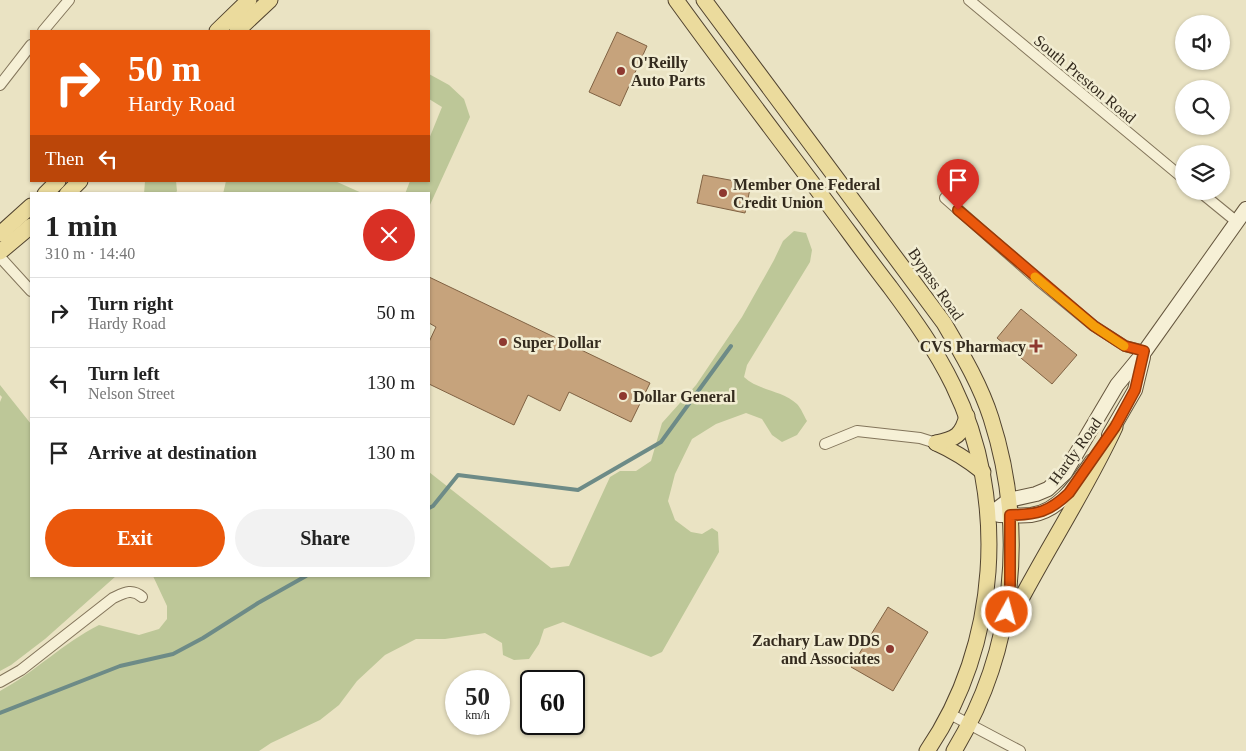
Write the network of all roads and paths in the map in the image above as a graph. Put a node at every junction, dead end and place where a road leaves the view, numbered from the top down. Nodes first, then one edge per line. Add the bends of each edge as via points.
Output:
1 (69, 0) edge
2 (249, 0) edge
3 (270, 0) edge
4 (676, 0) edge
5 (704, 0) edge
6 (969, 0) edge
7 (44, 30) edge
8 (218, 30) edge
9 (238, 30) edge
10 (30, 46) edge
11 (0, 85) edge
12 (1175, 172) edge
13 (57, 182) edge
14 (79, 182) edge
15 (46, 192) edge
16 (69, 192) edge
17 (945, 198) dead end
18 (1210, 200) edge
19 (30, 207) edge
20 (1246, 209) edge
21 (1237, 222) junction
22 (30, 227) edge
23 (0, 234) edge
24 (0, 252) edge
25 (0, 257) edge
26 (30, 290) edge
27 (1144, 351) junction
28 (967, 416) junction
29 (1115, 427) junction
30 (936, 442) junction
31 (826, 444) dead end
32 (982, 472) junction
33 (1009, 508) junction
34 (989, 515) junction
35 (142, 597) dead end
36 (1000, 639) junction
37 (0, 682) edge
38 (950, 714) junction
39 (969, 724) junction
40 (927, 751) edge
41 (954, 751) edge
42 (1020, 751) edge

1 - 7 street
2 - 8 main road
3 - 9 main road
4 - 28 main road via 918,325 954,385
5 - 33 main road, Bypass Road via 944,323 966,360 990,417 1000,449
6 - 12 street, South Preston Road
10 - 11 street
13 - 15 main road
14 - 16 main road
17 - 27 street via 1094,326 1125,346
18 - 21 street
19 - 23 main road
20 - 21 main road, Hardy Road
21 - 27 main road, Hardy Road
22 - 24 main road
25 - 26 street
27 - 29 main road, Hardy Road via 1135,390
27 - 33 main road, Hardy Road via 1117,385 1065,473 1048,489
28 - 30 main road via 963,428 953,438
28 - 32 main road
29 - 33 main road, Hardy Road via 1080,479 1060,502 1044,512 1031,515
29 - 36 main road
30 - 31 street via 856,432
30 - 32 main road via 962,455
32 - 34 main road
33 - 34 main road, Hardy Road
33 - 36 main road, Bypass Road via 1010,585
34 - 38 main road via 985,605 971,663
35 - 37 street via 125,592 113,598 28,665
36 - 39 main road via 992,670
38 - 39 street
38 - 40 main road
39 - 41 main road
39 - 42 street

